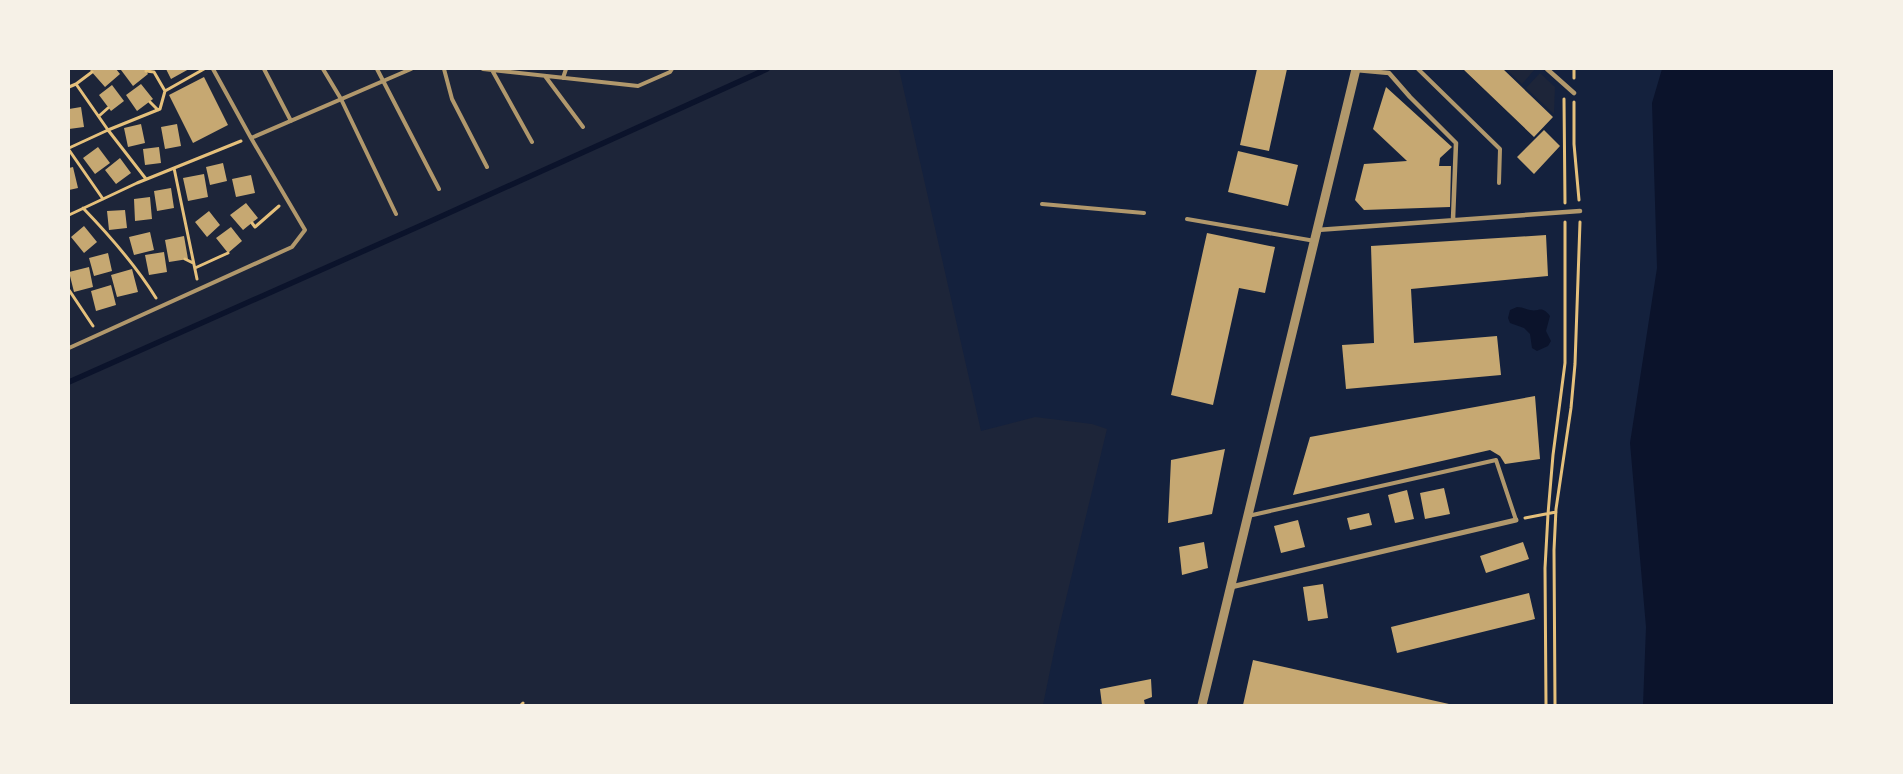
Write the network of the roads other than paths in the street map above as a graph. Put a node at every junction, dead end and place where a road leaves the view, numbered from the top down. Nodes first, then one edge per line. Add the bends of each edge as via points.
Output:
1 (213, 69) edge
2 (264, 69) edge
3 (323, 69) edge
4 (377, 69) edge
5 (411, 69) edge
6 (444, 69) edge
7 (483, 69) edge
8 (566, 69) edge
9 (672, 69) edge
10 (1356, 69) edge
11 (1418, 69) edge
12 (1547, 69) edge
13 (492, 70) edge
14 (522, 71) edge
15 (545, 76) junction
16 (563, 78) junction
17 (383, 81) junction
18 (1574, 94) road end
19 (341, 99) junction
20 (291, 121) junction
21 (583, 127) dead end
22 (251, 138) junction
23 (532, 142) dead end
24 (487, 167) dead end
25 (1499, 183) dead end
26 (439, 189) dead end
27 (1042, 204) dead end
28 (1580, 211) road end
29 (1144, 213) dead end
30 (396, 214) dead end
31 (1187, 219) dead end
32 (1453, 219) junction
33 (1317, 230) junction
34 (1315, 241) junction
35 (69, 348) edge
36 (1248, 516) junction
37 (1516, 520) joint
38 (1231, 587) junction
39 (1202, 705) edge

1 - 22 lane
2 - 20 lane
3 - 19 lane
4 - 17 lane
5 - 17 lane
6 - 24 lane via 452,99
7 - 13 lane
8 - 16 lane
9 - 16 lane via 638,86
10 - 32 street via 1389,73 1456,143
10 - 33 street
11 - 25 lane via 1500,149
12 - 18 street
13 - 14 lane
13 - 23 lane
14 - 15 lane
15 - 16 lane
15 - 21 lane
17 - 19 lane
17 - 26 lane
19 - 20 lane
19 - 30 lane
20 - 22 lane
22 - 35 lane via 305,230 292,247
27 - 29 lane
28 - 32 street
31 - 34 lane
32 - 33 street
33 - 34 street
34 - 36 street
36 - 37 lane via 1496,460
36 - 38 street
37 - 38 street
38 - 39 street

